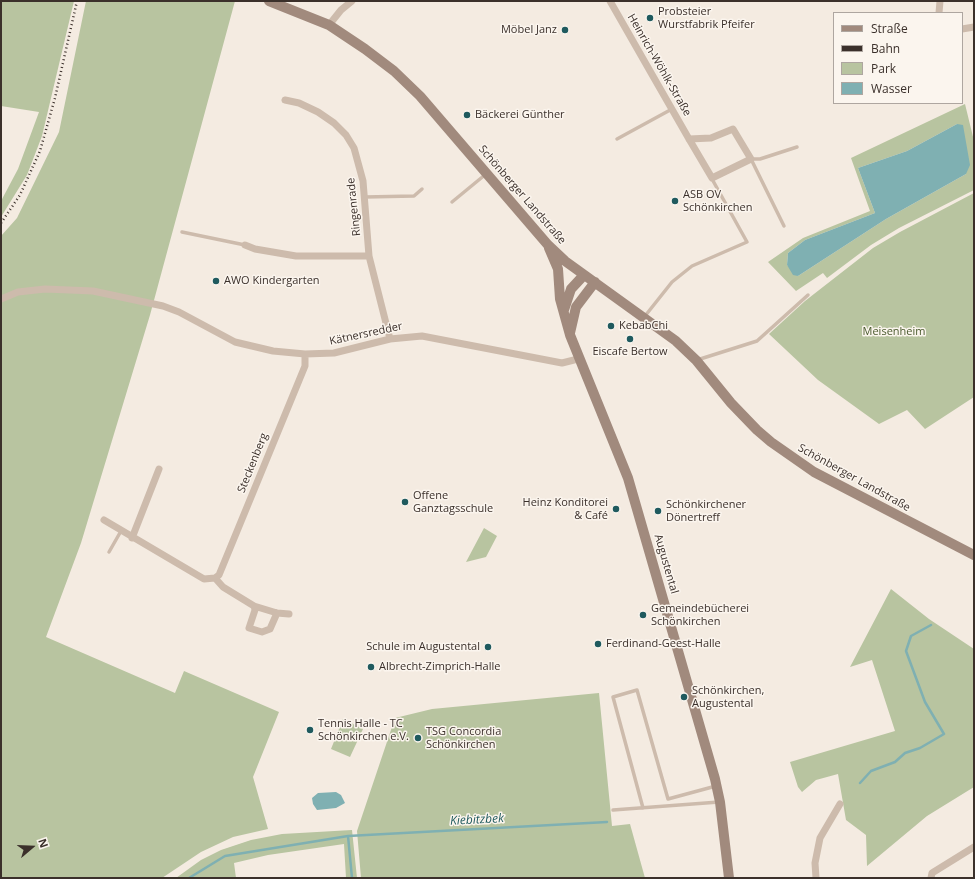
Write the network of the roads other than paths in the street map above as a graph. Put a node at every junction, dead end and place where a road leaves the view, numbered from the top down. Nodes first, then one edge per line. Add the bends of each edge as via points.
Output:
1 (269, 1) edge
2 (352, 1) edge
3 (610, 1) edge
4 (940, 1) edge
5 (939, 12) edge
6 (329, 25) junction
7 (974, 27) edge
8 (963, 29) edge
9 (285, 100) dead end
10 (672, 109) junction
11 (617, 139) dead end
12 (689, 139) junction
13 (797, 147) dead end
14 (751, 159) junction
15 (487, 173) junction
16 (712, 178) junction
17 (422, 189) dead end
18 (365, 197) junction
19 (452, 202) dead end
20 (784, 226) dead end
21 (182, 232) dead end
22 (246, 245) joint
23 (548, 245) junction
24 (369, 256) junction
25 (584, 275) junction
26 (595, 282) junction
27 (808, 295) dead end
28 (1, 299) edge
29 (563, 313) junction
30 (644, 317) junction
31 (570, 335) junction
32 (390, 339) junction
33 (305, 354) junction
34 (578, 359) junction
35 (696, 360) junction
36 (159, 469) dead end
37 (104, 520) dead end
38 (121, 531) junction
39 (132, 538) junction
40 (109, 552) dead end
41 (974, 555) edge
42 (215, 578) junction
43 (254, 606) junction
44 (277, 613) junction
45 (289, 614) dead end
46 (717, 785) junction
47 (720, 802) junction
48 (840, 804) dead end
49 (643, 808) junction
50 (613, 810) dead end
51 (974, 847) edge
52 (729, 878) edge
53 (816, 878) edge
54 (931, 878) edge

1 - 6 main road, Schönberger Landstraße
2 - 6 street
3 - 10 street, Heinrich-Wöhlk-Straße
4 - 5 street
6 - 15 main road, Schönberger Landstraße via 381,60 420,96
7 - 8 street
9 - 18 street, Ringenrade via 318,112 346,135 359,164
10 - 11 lane
10 - 12 street, Heinrich-Wöhlk-Straße
12 - 14 street via 711,138 734,129
12 - 16 street, Heinrich-Wöhlk-Straße
13 - 14 lane via 760,159
14 - 16 street
14 - 20 lane
15 - 19 lane
15 - 23 main road, Schönberger Landstraße
16 - 30 lane via 747,242 692,266 672,282
17 - 18 lane via 414,196
18 - 24 street, Ringenrade
21 - 22 lane
22 - 24 street via 296,256
23 - 25 main road, Schönberger Landstraße
23 - 29 main road, Augustental via 558,269
24 - 32 street, Ringenrade
25 - 26 main road, Schönberger Landstraße
25 - 29 main road via 571,289
26 - 30 main road, Schönberger Landstraße
26 - 31 main road via 576,307
27 - 35 lane via 756,340
28 - 33 street, Kätnersredder via 18,292 45,289 93,291 163,306 235,342 273,351
29 - 31 main road, Augustental
30 - 35 main road, Schönberger Landstraße
31 - 34 main road, Augustental
32 - 33 street, Kätnersredder via 345,351
32 - 34 street, Kätnersredder via 422,336 562,363
33 - 42 street, Steckenberg via 302,373
34 - 46 main road, Augustental via 628,478
35 - 41 main road, Schönberger Landstraße via 731,404 757,430 788,454 814,472
36 - 39 street
37 - 38 street
38 - 39 street
38 - 40 lane
39 - 42 street via 204,579
42 - 43 street via 223,587
43 - 44 street
43 - 44 street via 249,628 262,632 270,629
44 - 45 street
46 - 47 main road, Augustental
46 - 49 lane via 668,799 637,690 613,697
47 - 49 lane
47 - 52 main road, Augustental
48 - 53 street via 820,838 815,863
49 - 50 lane
51 - 54 street via 932,873

